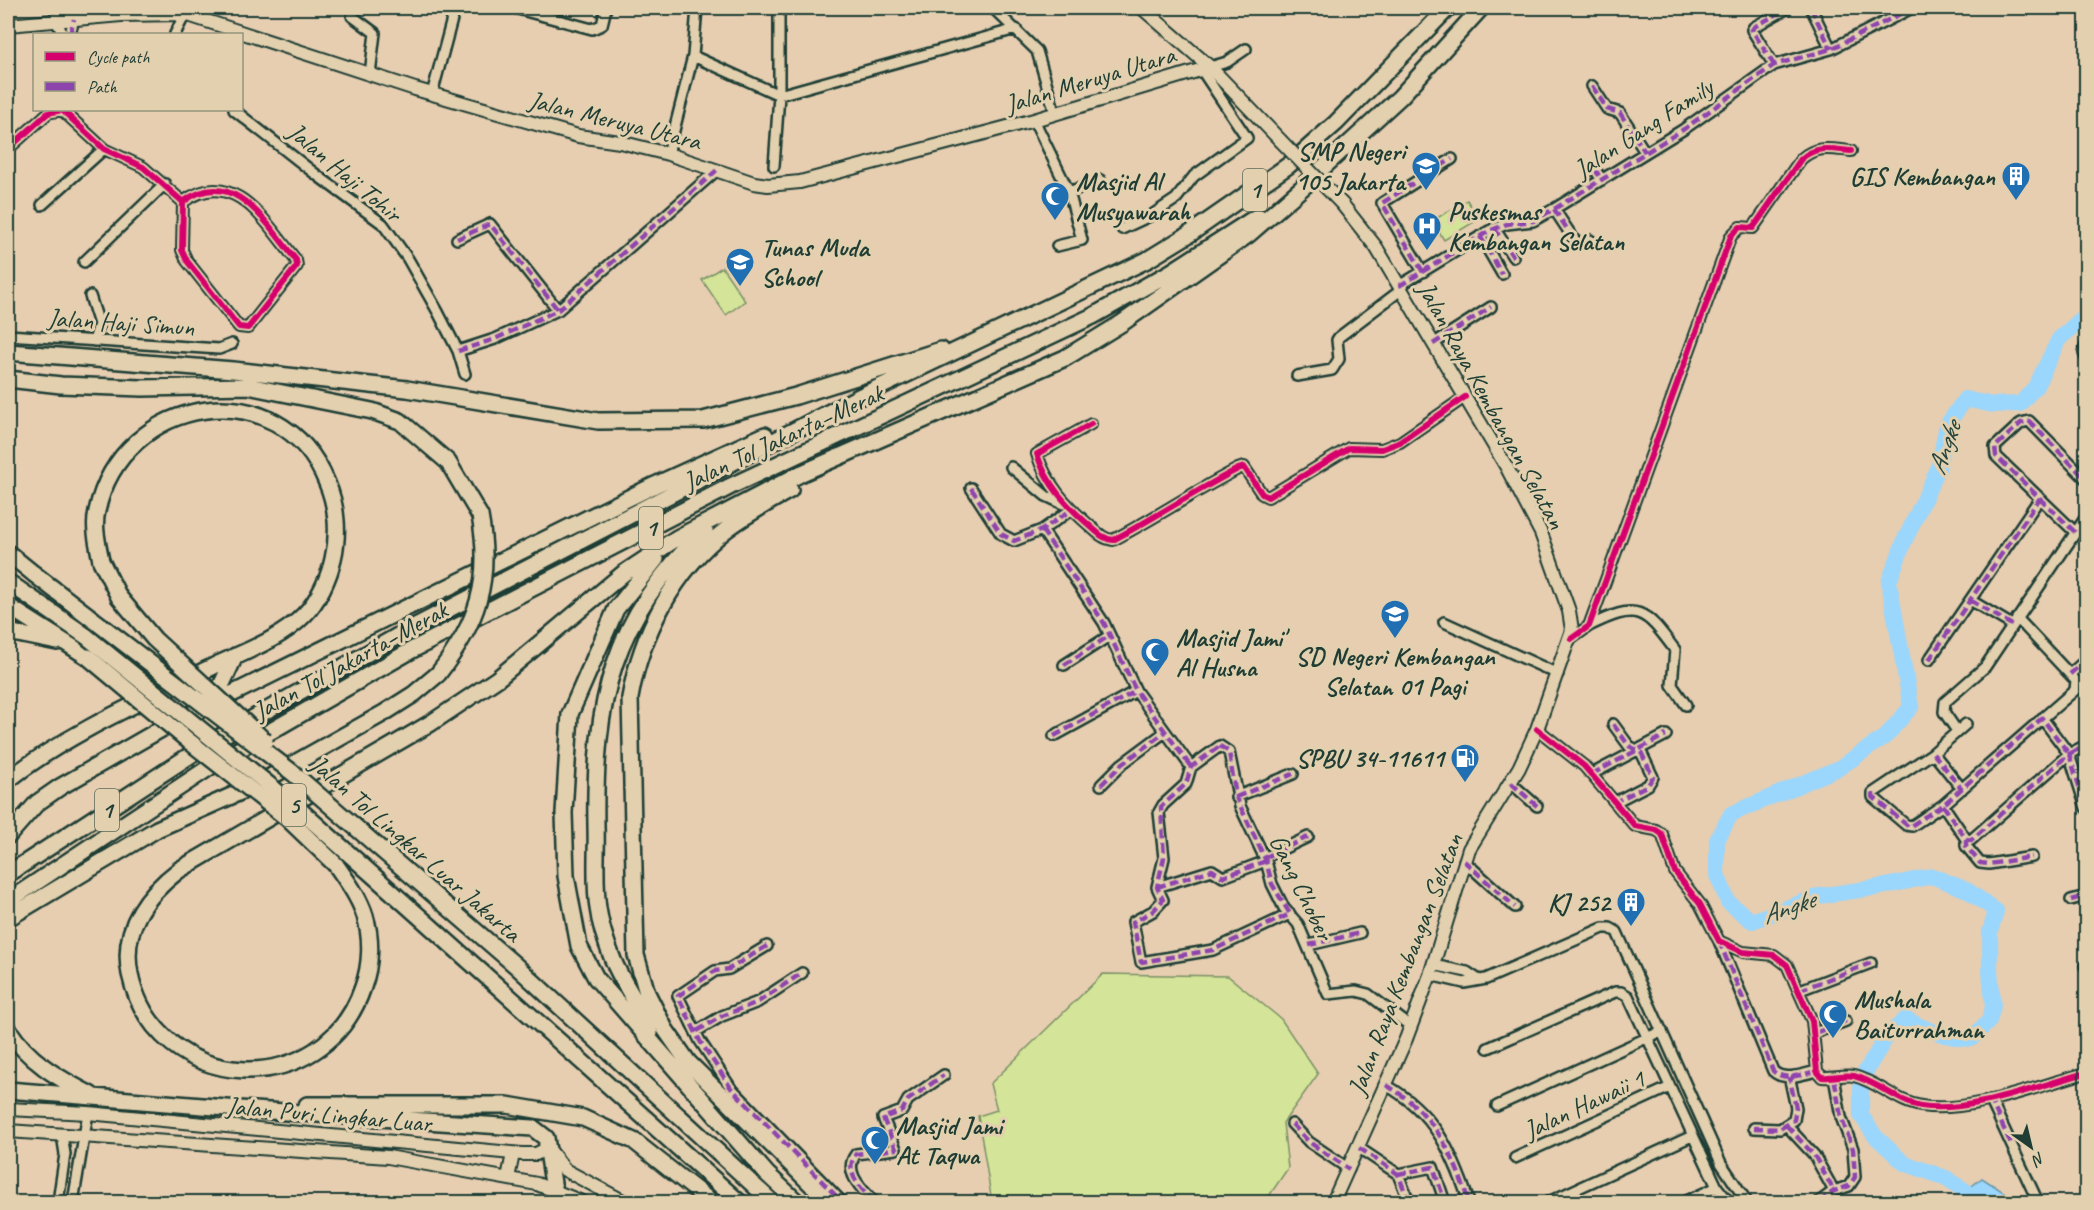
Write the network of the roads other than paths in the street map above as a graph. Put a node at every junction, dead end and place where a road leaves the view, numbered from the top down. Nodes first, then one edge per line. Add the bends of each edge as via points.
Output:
1 (56, 8) edge
2 (455, 8) edge
3 (514, 8) edge
4 (606, 8) edge
5 (697, 8) edge
6 (780, 8) edge
7 (993, 8) edge
8 (1142, 8) edge
9 (1448, 8) edge
10 (1481, 8) edge
11 (1788, 8) edge
12 (1811, 8) edge
13 (1912, 8) edge
14 (204, 13) edge
15 (185, 14) junction
16 (74, 15) edge
17 (352, 16) dead end
18 (8, 25) edge
19 (1016, 28) junction
20 (63, 30) edge
21 (176, 33) edge
22 (1246, 49) dead end
23 (1831, 49) junction
24 (693, 56) junction
25 (1774, 65) junction
26 (1205, 68) junction
27 (370, 74) junction
28 (1592, 86) dead end
29 (432, 94) junction
30 (779, 95) junction
31 (57, 111) edge
32 (63, 111) edge
33 (68, 111) edge
34 (235, 111) edge
35 (1055, 113) junction
36 (1034, 120) junction
37 (8, 149) edge
38 (109, 149) junction
39 (1851, 151) dead end
40 (1645, 153) junction
41 (668, 154) junction
42 (1452, 159) dead end
43 (774, 166) dead end
44 (1594, 168) dead end
45 (717, 170) junction
46 (1100, 180) dead end
47 (1602, 180) junction
48 (1310, 181) junction
49 (165, 184) junction
50 (1069, 192) junction
51 (183, 202) junction
52 (42, 205) dead end
53 (1554, 208) junction
54 (1494, 228) junction
55 (1122, 229) dead end
56 (1480, 236) junction
57 (457, 239) dead end
58 (1590, 240) dead end
59 (1057, 246) dead end
60 (1513, 257) dead end
61 (84, 262) dead end
62 (1423, 272) junction
63 (1502, 274) dead end
64 (1400, 288) junction
65 (90, 296) dead end
66 (1491, 307) dead end
67 (558, 310) junction
68 (8, 335) edge
69 (991, 335) junction
70 (94, 341) junction
71 (232, 344) dead end
72 (1433, 344) junction
73 (2086, 345) edge
74 (458, 351) junction
75 (8, 352) edge
76 (2086, 358) edge
77 (465, 374) dead end
78 (1297, 376) dead end
79 (8, 379) edge
80 (861, 396) junction
81 (1465, 397) junction
82 (1091, 424) dead end
83 (851, 451) junction
84 (1011, 467) dead end
85 (2086, 479) edge
86 (971, 488) dead end
87 (2040, 498) junction
88 (1068, 507) junction
89 (728, 511) junction
90 (2086, 517) edge
91 (1042, 530) junction
92 (2075, 532) junction
93 (678, 538) junction
94 (8, 553) edge
95 (8, 582) edge
96 (1970, 600) junction
97 (8, 606) edge
98 (2014, 621) junction
99 (1444, 622) dead end
100 (1589, 626) junction
101 (8, 632) edge
102 (1109, 636) junction
103 (1571, 639) junction
104 (69, 645) junction
105 (235, 656) junction
106 (1929, 660) dead end
107 (2086, 660) edge
108 (1064, 665) dead end
109 (1558, 674) junction
110 (2070, 674) junction
111 (1136, 691) junction
112 (213, 703) junction
113 (1686, 705) dead end
114 (2042, 718) junction
115 (1613, 724) dead end
116 (1966, 724) dead end
117 (1537, 729) junction
118 (1957, 731) junction
119 (1166, 732) junction
120 (1666, 735) dead end
121 (1054, 736) dead end
122 (2086, 745) edge
123 (1637, 749) junction
124 (1933, 753) junction
125 (2069, 754) junction
126 (1191, 767) junction
127 (293, 773) junction
128 (1293, 774) dead end
129 (1592, 774) junction
130 (8, 780) edge
131 (1511, 783) junction
132 (1101, 785) dead end
133 (1962, 789) junction
134 (1236, 797) junction
135 (1615, 802) junction
136 (1943, 805) junction
137 (1537, 806) dead end
138 (2086, 808) edge
139 (8, 836) edge
140 (1308, 837) dead end
141 (1966, 839) junction
142 (2032, 857) dead end
143 (1265, 859) junction
144 (1464, 861) junction
145 (8, 874) edge
146 (1157, 887) junction
147 (2086, 896) edge
148 (2071, 900) dead end
149 (8, 901) edge
150 (1515, 907) dead end
151 (1290, 914) junction
152 (8, 918) edge
153 (1360, 933) dead end
154 (1719, 941) junction
155 (1308, 945) junction
156 (767, 946) dead end
157 (1871, 963) dead end
158 (1432, 970) junction
159 (802, 973) dead end
160 (1800, 990) junction
161 (1846, 1021) dead end
162 (1410, 1026) junction
163 (8, 1029) edge
164 (697, 1031) junction
165 (1815, 1033) junction
166 (1655, 1034) junction
167 (653, 1043) junction
168 (1488, 1048) dead end
169 (1817, 1071) junction
170 (2086, 1073) edge
171 (945, 1074) dead end
172 (1794, 1076) junction
173 (1834, 1077) junction
174 (1386, 1085) junction
175 (1670, 1087) junction
176 (8, 1090) edge
177 (89, 1096) junction
178 (1991, 1101) junction
179 (1497, 1106) dead end
180 (8, 1109) edge
181 (239, 1109) junction
182 (88, 1113) junction
183 (1292, 1124) dead end
184 (1787, 1126) junction
185 (1754, 1128) dead end
186 (8, 1131) edge
187 (62, 1135) junction
188 (84, 1136) junction
189 (1692, 1136) junction
190 (548, 1148) junction
191 (1359, 1149) junction
192 (513, 1154) junction
193 (1515, 1158) dead end
194 (1349, 1169) junction
195 (1398, 1174) junction
196 (507, 1178) junction
197 (1717, 1187) junction
198 (554, 1190) junction
199 (1834, 1191) junction
200 (794, 1200) edge
201 (58, 1203) edge
202 (73, 1203) edge
203 (582, 1203) edge
204 (625, 1203) edge
205 (711, 1203) edge
206 (739, 1203) edge
207 (772, 1203) edge
208 (829, 1203) edge
209 (842, 1203) edge
210 (874, 1203) edge
211 (1333, 1203) edge
212 (1409, 1203) edge
213 (1444, 1203) edge
214 (1469, 1203) edge
215 (1548, 1203) edge
216 (1684, 1203) edge
217 (1729, 1203) edge
218 (1747, 1203) edge
219 (1819, 1203) edge
220 (2038, 1203) edge

1 - 20 street
2 - 29 street
3 - 4 street via 592,30 602,25
5 - 24 street
6 - 30 street
7 - 19 street
8 - 26 main road, Jalan Raya Kembangan Selatan
9 - 69 highway, Jalan Tol Jakarta–Merak / 1 via 1336,123 1251,193 1147,260
10 - 48 highway, Jalan Tol Jakarta–Merak / 1 via 1400,96
11 - 25 street via 1753,28
12 - 23 street
13 - 23 street, Jalan Gang Family
14 - 15 main road, Jalan Meruya Utara
14 - 27 main road, Jalan Meruya Utara
15 - 16 main road, Jalan Meruya Utara
15 - 21 street
16 - 20 main road, Jalan Meruya Utara
17 - 27 street via 375,33
18 - 20 main road, Jalan Meruya Utara
19 - 30 street
19 - 35 street via 1037,51
22 - 26 street via 1227,62
23 - 25 street, Jalan Gang Family
24 - 30 street
24 - 41 street
25 - 40 street, Jalan Gang Family
26 - 35 main road, Jalan Meruya Utara
26 - 55 street via 1247,138 1194,176 1176,199
26 - 64 main road, Jalan Raya Kembangan Selatan, bridge via 1342,204 1376,247
27 - 29 main road, Jalan Meruya Utara
28 - 40 street via 1607,109 1620,113
29 - 41 main road, Jalan Meruya Utara via 578,136
30 - 43 street
31 - 37 street via 48,113
32 - 38 street
33 - 38 street via 73,120
34 - 74 street, Jalan Haji Tohir via 383,224 408,259
35 - 36 main road, Jalan Meruya Utara
36 - 45 main road, Jalan Meruya Utara via 800,182 754,183
36 - 50 street
38 - 49 street
38 - 52 street
39 - 100 street via 1810,151 1753,228 1740,227 1731,236
40 - 47 street, Jalan Gang Family
41 - 45 main road, Jalan Meruya Utara
42 - 62 street via 1382,204
44 - 47 street
45 - 67 street
46 - 50 street
47 - 53 street, Jalan Gang Family
48 - 83 highway via 1249,234 1065,358
48 - 149 highway, Jalan Tol Jakarta–Merak / 1 via 1171,272 1093,316 731,486 412,650 219,761
49 - 51 street
49 - 61 street
50 - 59 street via 1082,240
51 - 51 street via 212,188 242,198 297,261 247,328 239,327 187,261 182,250
53 - 54 street, Jalan Gang Family via 1533,221
53 - 58 street via 1576,244
54 - 56 street, Jalan Gang Family
54 - 60 street
56 - 62 street, Jalan Gang Family
56 - 63 street
57 - 67 street via 490,224
62 - 64 street, Jalan Gang Family
64 - 72 main road, Jalan Raya Kembangan Selatan
64 - 78 street, Jalan Gang Family via 1338,338 1340,359 1332,370
65 - 70 street via 99,324
66 - 72 street
67 - 74 street
68 - 70 street, Jalan Haji Simun
69 - 75 highway via 796,396 703,420 598,421 407,389
69 - 80 highway, Jalan Tol Jakarta–Merak / 1
70 - 71 street, Jalan Haji Simun via 219,349
72 - 81 main road, Jalan Raya Kembangan Selatan
73 - 76 street
74 - 77 street, Jalan Haji Tohir
79 - 152 highway, bridge via 142,388 248,386 372,411 400,421 448,462 480,516 484,540 484,581 472,621 458,649 438,674 414,694 255,784 157,829
80 - 112 highway via 655,485
80 - 145 highway, Jalan Tol Jakarta–Merak / 1 via 410,629 206,745
81 - 88 street via 1400,442 1382,449 1349,448 1268,496 1262,494 1248,470 1238,469 1113,540 1107,540
81 - 103 main road, Jalan Raya Kembangan Selatan via 1541,533 1571,617
82 - 88 street via 1037,454 1050,484
83 - 89 highway
83 - 208 highway via 749,514 702,553 658,612 634,671 630,699 636,955 651,1002 687,1062
84 - 88 street via 1046,496
85 - 87 street via 2029,422 2021,423 1994,449 1996,456
86 - 91 street via 1000,534 1008,540 1020,540
87 - 92 street
87 - 96 street
88 - 91 street
89 - 93 highway
89 - 167 highway via 680,554 643,601 612,668 601,717 596,775 598,908 613,960
90 - 92 street
91 - 102 street
92 - 98 street
93 - 104 highway, bridge via 624,573 497,679 430,723 200,857 146,901 134,920 128,962 134,993 145,1014 169,1043 211,1065 254,1071 283,1066 326,1042 356,1006 366,978 369,939 360,904 336,865 288,819 190,742 88,657
93 - 167 highway via 646,569 616,609 575,698 567,751 566,876 579,946 596,978
94 - 127 highway, Jalan Tol Lingkar Luar Jakarta / 5, bridge
95 - 206 highway, Jalan Tol Lingkar Luar Jakarta / 5, bridge via 86,636 302,811
96 - 98 street
96 - 106 street
97 - 104 highway
98 - 110 street
98 - 118 street via 1985,668 1945,702 1944,712
99 - 109 street
100 - 103 street
100 - 113 street via 1617,612 1637,612 1650,619 1675,650 1672,685
101 - 104 highway
102 - 108 street
102 - 111 street
103 - 109 main road, Jalan Raya Kembangan Selatan
105 - 112 highway
105 - 127 highway, bridge via 264,643 304,616 324,585 333,559 334,498 321,468 289,430 242,411 190,411 141,436 120,458 96,512 101,561 119,597 154,639 266,741
105 - 130 highway via 45,751
107 - 110 street
109 - 117 main road, Jalan Raya Kembangan Selatan
110 - 114 street via 2077,686
111 - 119 street
111 - 121 street
112 - 139 highway via 45,797 19,820
114 - 125 street
114 - 133 street
115 - 123 street via 1629,746
116 - 118 street
117 - 129 street
117 - 131 main road, Jalan Raya Kembangan Selatan
118 - 124 street
119 - 126 street
119 - 132 street via 1122,764
120 - 123 street
122 - 125 street
123 - 129 street
123 - 135 street via 1652,772 1652,782
124 - 133 street
124 - 136 street via 1873,793 1873,797 1909,827
125 - 138 street
125 - 141 street via 1975,838
126 - 134 street, Gang Chober via 1215,748 1225,747
126 - 146 street via 1186,784 1160,812 1164,858
127 - 207 highway, Jalan Tol Lingkar Luar Jakarta / 5, bridge via 515,966
128 - 134 street
129 - 135 street
131 - 137 street
131 - 144 main road, Jalan Raya Kembangan Selatan
133 - 136 street
134 - 143 street, Gang Chober
135 - 154 street via 1635,826 1662,834 1675,872 1700,904
136 - 141 street
140 - 143 street
141 - 142 street via 1966,846 1980,863
143 - 146 street via 1223,877 1212,870
143 - 151 street, Gang Chober via 1272,884
144 - 150 street
144 - 158 main road, Jalan Raya Kembangan Selatan
146 - 151 street via 1162,903 1133,922 1141,962 1213,950
147 - 148 street
151 - 155 street, Gang Chober
153 - 155 street
154 - 160 street via 1743,952 1767,953 1781,959
154 - 172 street via 1773,1071
155 - 162 street, Gang Chober via 1328,994 1368,994
156 - 164 street via 678,994
157 - 160 street
158 - 162 main road, Jalan Raya Kembangan Selatan
158 - 166 street via 1467,972 1479,980 1486,979 1610,928 1621,938
159 - 164 street via 766,997
160 - 165 street
161 - 165 street
162 - 174 main road, Jalan Raya Kembangan Selatan
163 - 177 highway via 46,1070
164 - 209 street via 731,1088
165 - 169 street
166 - 168 street via 1628,996 1615,992
166 - 175 street
166 - 179 street
166 - 218 street via 1720,1163
167 - 200 highway
169 - 172 street
169 - 173 street via 1822,1077
170 - 178 street
171 - 210 street via 908,1100 902,1111 883,1118 896,1149 853,1157 851,1164 857,1184
172 - 184 street via 1790,1082 1796,1116
173 - 178 street via 1854,1076 1922,1106
173 - 199 street via 1841,1117 1856,1161 1852,1182
174 - 191 main road, Jalan Raya Kembangan Selatan
174 - 214 street via 1403,1095 1445,1141
175 - 189 street
175 - 193 street, Jalan Hawaii 1
176 - 177 highway
177 - 181 highway
178 - 220 street
180 - 182 main road, Jalan Puri Lingkar Luar
181 - 190 highway via 533,1128 543,1133
181 - 205 highway via 461,1104 557,1112 583,1118 634,1141
182 - 188 street
182 - 192 main road, Jalan Puri Lingkar Luar
183 - 194 street via 1309,1142
184 - 185 street via 1772,1130
184 - 199 street via 1814,1155
186 - 187 main road, Jalan Puri Lingkar Luar
187 - 188 main road, Jalan Puri Lingkar Luar
187 - 201 street via 65,1154
188 - 196 main road, Jalan Puri Lingkar Luar via 388,1157
188 - 202 street
189 - 197 street
189 - 215 street
190 - 192 main road, Jalan Puri Lingkar Luar via 536,1154
190 - 198 highway
190 - 204 main road via 565,1170
191 - 194 main road, Jalan Raya Kembangan Selatan
191 - 195 street
192 - 196 main road
194 - 211 main road, Jalan Raya Kembangan Selatan
195 - 212 street
195 - 213 street via 1433,1167
196 - 198 main road, Jalan Puri Lingkar Luar
197 - 216 street
197 - 217 street
198 - 203 main road, Jalan Puri Lingkar Luar
199 - 219 street

